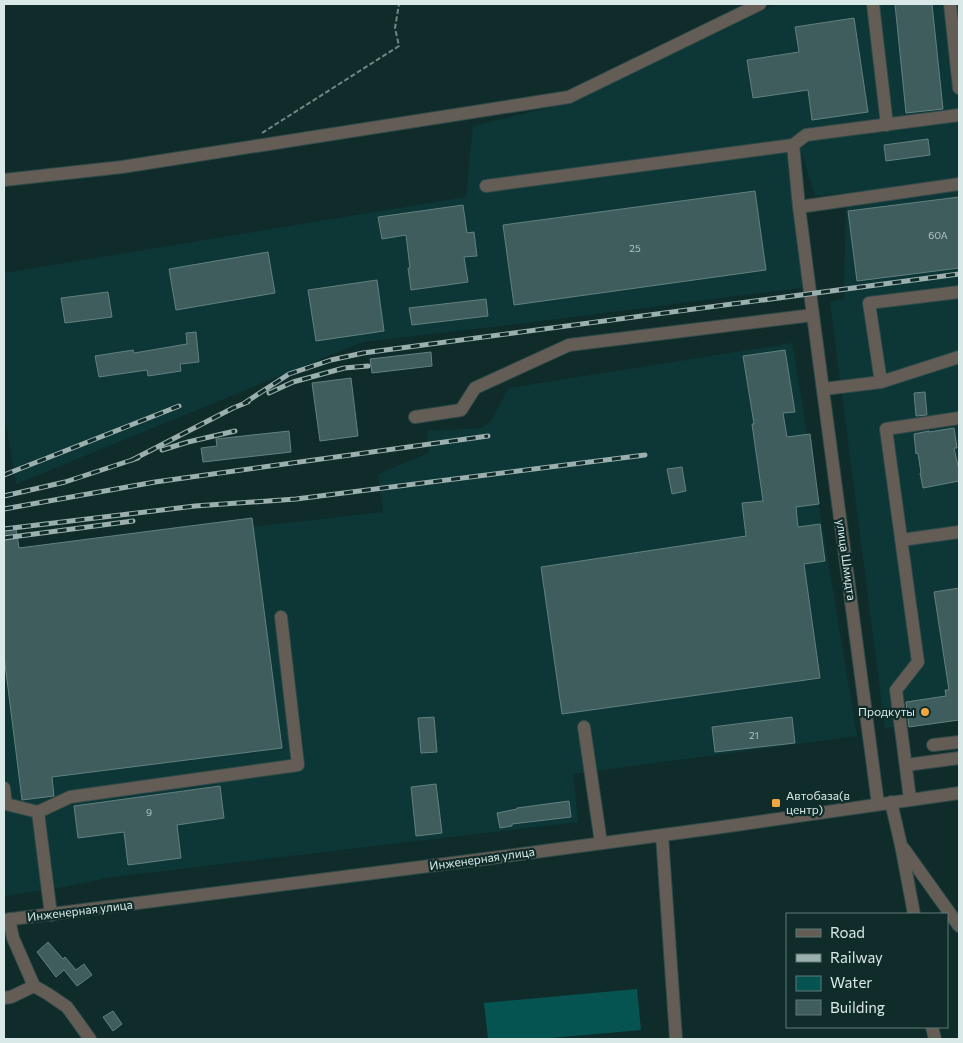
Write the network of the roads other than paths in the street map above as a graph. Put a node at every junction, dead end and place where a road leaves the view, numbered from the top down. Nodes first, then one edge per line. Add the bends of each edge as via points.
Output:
1 (760, 4) edge
2 (873, 4) edge
3 (950, 4) edge
4 (959, 88) edge
5 (959, 115) edge
6 (887, 125) junction
7 (793, 145) junction
8 (4, 180) edge
9 (959, 184) edge
10 (486, 186) dead end
11 (799, 207) junction
12 (959, 292) edge
13 (813, 315) junction
14 (959, 357) edge
15 (881, 382) junction
16 (824, 390) junction
17 (415, 417) dead end
18 (959, 418) edge
19 (959, 532) edge
20 (901, 540) junction
21 (280, 618) dead end
22 (584, 727) dead end
23 (959, 742) edge
24 (934, 745) dead end
25 (959, 758) edge
26 (906, 765) junction
27 (4, 788) edge
28 (959, 793) edge
29 (910, 799) junction
30 (884, 803) junction
31 (5, 804) edge
32 (38, 812) junction
33 (662, 835) junction
34 (601, 843) junction
35 (901, 845) junction
36 (914, 913) edge
37 (51, 915) junction
38 (7, 919) edge
39 (959, 926) edge
40 (34, 986) junction
41 (4, 998) edge
42 (90, 1039) edge
43 (676, 1039) edge

1 - 8 street via 569,97 122,167
2 - 6 street
3 - 4 street
5 - 6 street
6 - 7 street via 806,135
7 - 10 street
7 - 11 street, улица Шмидта
9 - 11 street
11 - 13 street, улица Шмидта
12 - 15 street via 869,303
13 - 16 street, улица Шмидта
13 - 17 street via 569,345 476,388 461,410
14 - 15 street
15 - 16 street
16 - 30 street, улица Шмидта
18 - 20 street via 886,429
19 - 20 street
20 - 26 street via 918,662 896,690
21 - 32 street via 298,765 70,797
22 - 34 street
23 - 24 street
25 - 26 street
26 - 29 street
27 - 31 street
28 - 29 street, Инженерная улица
29 - 30 street, Инженерная улица
30 - 33 street, Инженерная улица
30 - 35 street, улица Шмидта
31 - 32 street
32 - 37 street
33 - 34 street, Инженерная улица
33 - 43 street
34 - 37 street, Инженерная улица
35 - 36 street, улица Шмидта
35 - 39 street
37 - 38 street, Инженерная улица
38 - 40 street
40 - 41 street
40 - 42 street via 67,1008

